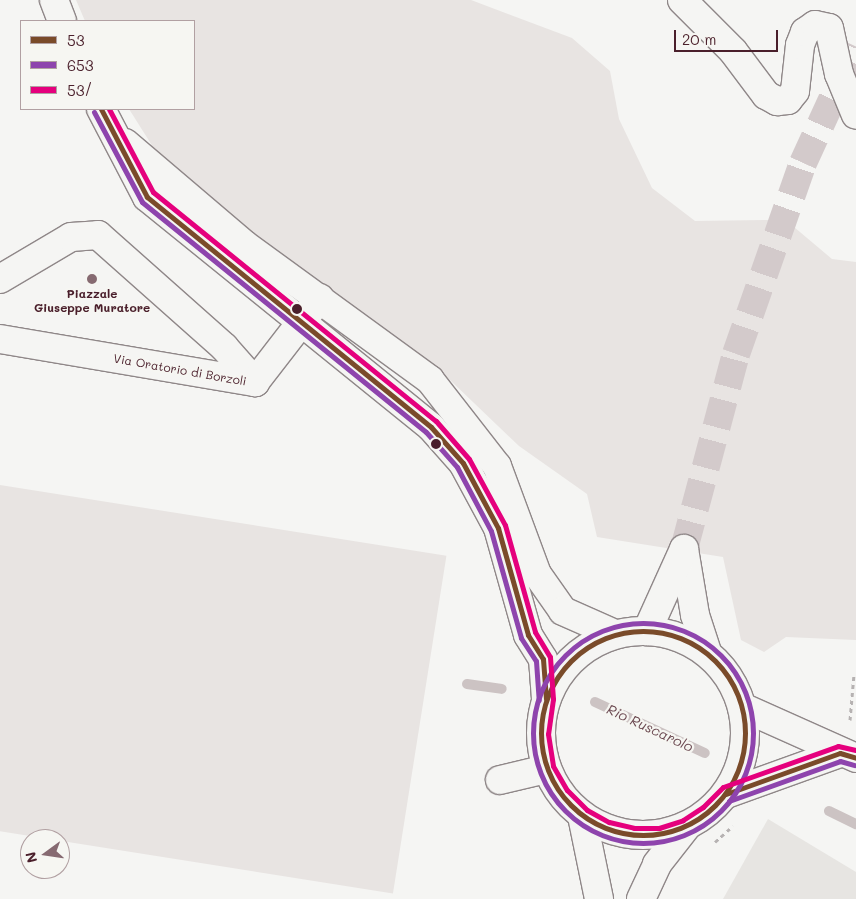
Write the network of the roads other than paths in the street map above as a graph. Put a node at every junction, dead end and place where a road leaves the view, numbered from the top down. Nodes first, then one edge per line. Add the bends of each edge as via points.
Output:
1 (54, 0) edge
2 (682, 0) edge
3 (62, 20) edge
4 (103, 110) edge
5 (856, 115) edge
6 (116, 136) junction
7 (0, 279) edge
8 (320, 298) junction
9 (300, 323) junction
10 (0, 339) edge
11 (255, 382) junction
12 (647, 630) junction
13 (615, 634) junction
14 (706, 653) junction
15 (546, 699) junction
16 (742, 706) junction
17 (848, 756) edge
18 (546, 769) junction
19 (500, 780) dead end
20 (726, 794) junction
21 (582, 816) junction
22 (686, 827) junction
23 (599, 899) edge
24 (641, 899) edge

1 - 3 main road
2 - 5 main road via 733,51 766,95 776,101 788,100 796,91 800,45 805,32 816,25 829,28 839,74
4 - 6 main road
6 - 8 main road via 245,245
6 - 9 main road via 146,197
7 - 11 main road via 71,237 98,235 224,347
8 - 9 main road, Via Oratorio di Borzoli
8 - 13 main road via 430,380 497,466 537,574 562,612
9 - 11 main road, Via Oratorio di Borzoli
9 - 15 main road via 431,427 463,463 498,528 528,634 543,659
10 - 11 main road, Via Oratorio di Borzoli
12 - 13 main road
12 - 14 main road via 668,634
12 - 14 main road via 684,550 695,615
13 - 15 main road via 597,641 566,665
14 - 16 main road via 729,677
15 - 18 main road via 540,734
16 - 17 main road via 808,734
16 - 20 main road via 745,737 740,767
17 - 20 main road
18 - 19 main road
18 - 21 main road via 560,795
20 - 22 main road via 708,813
21 - 22 main road via 606,829 633,836 660,835
21 - 23 main road
22 - 24 main road via 657,864

